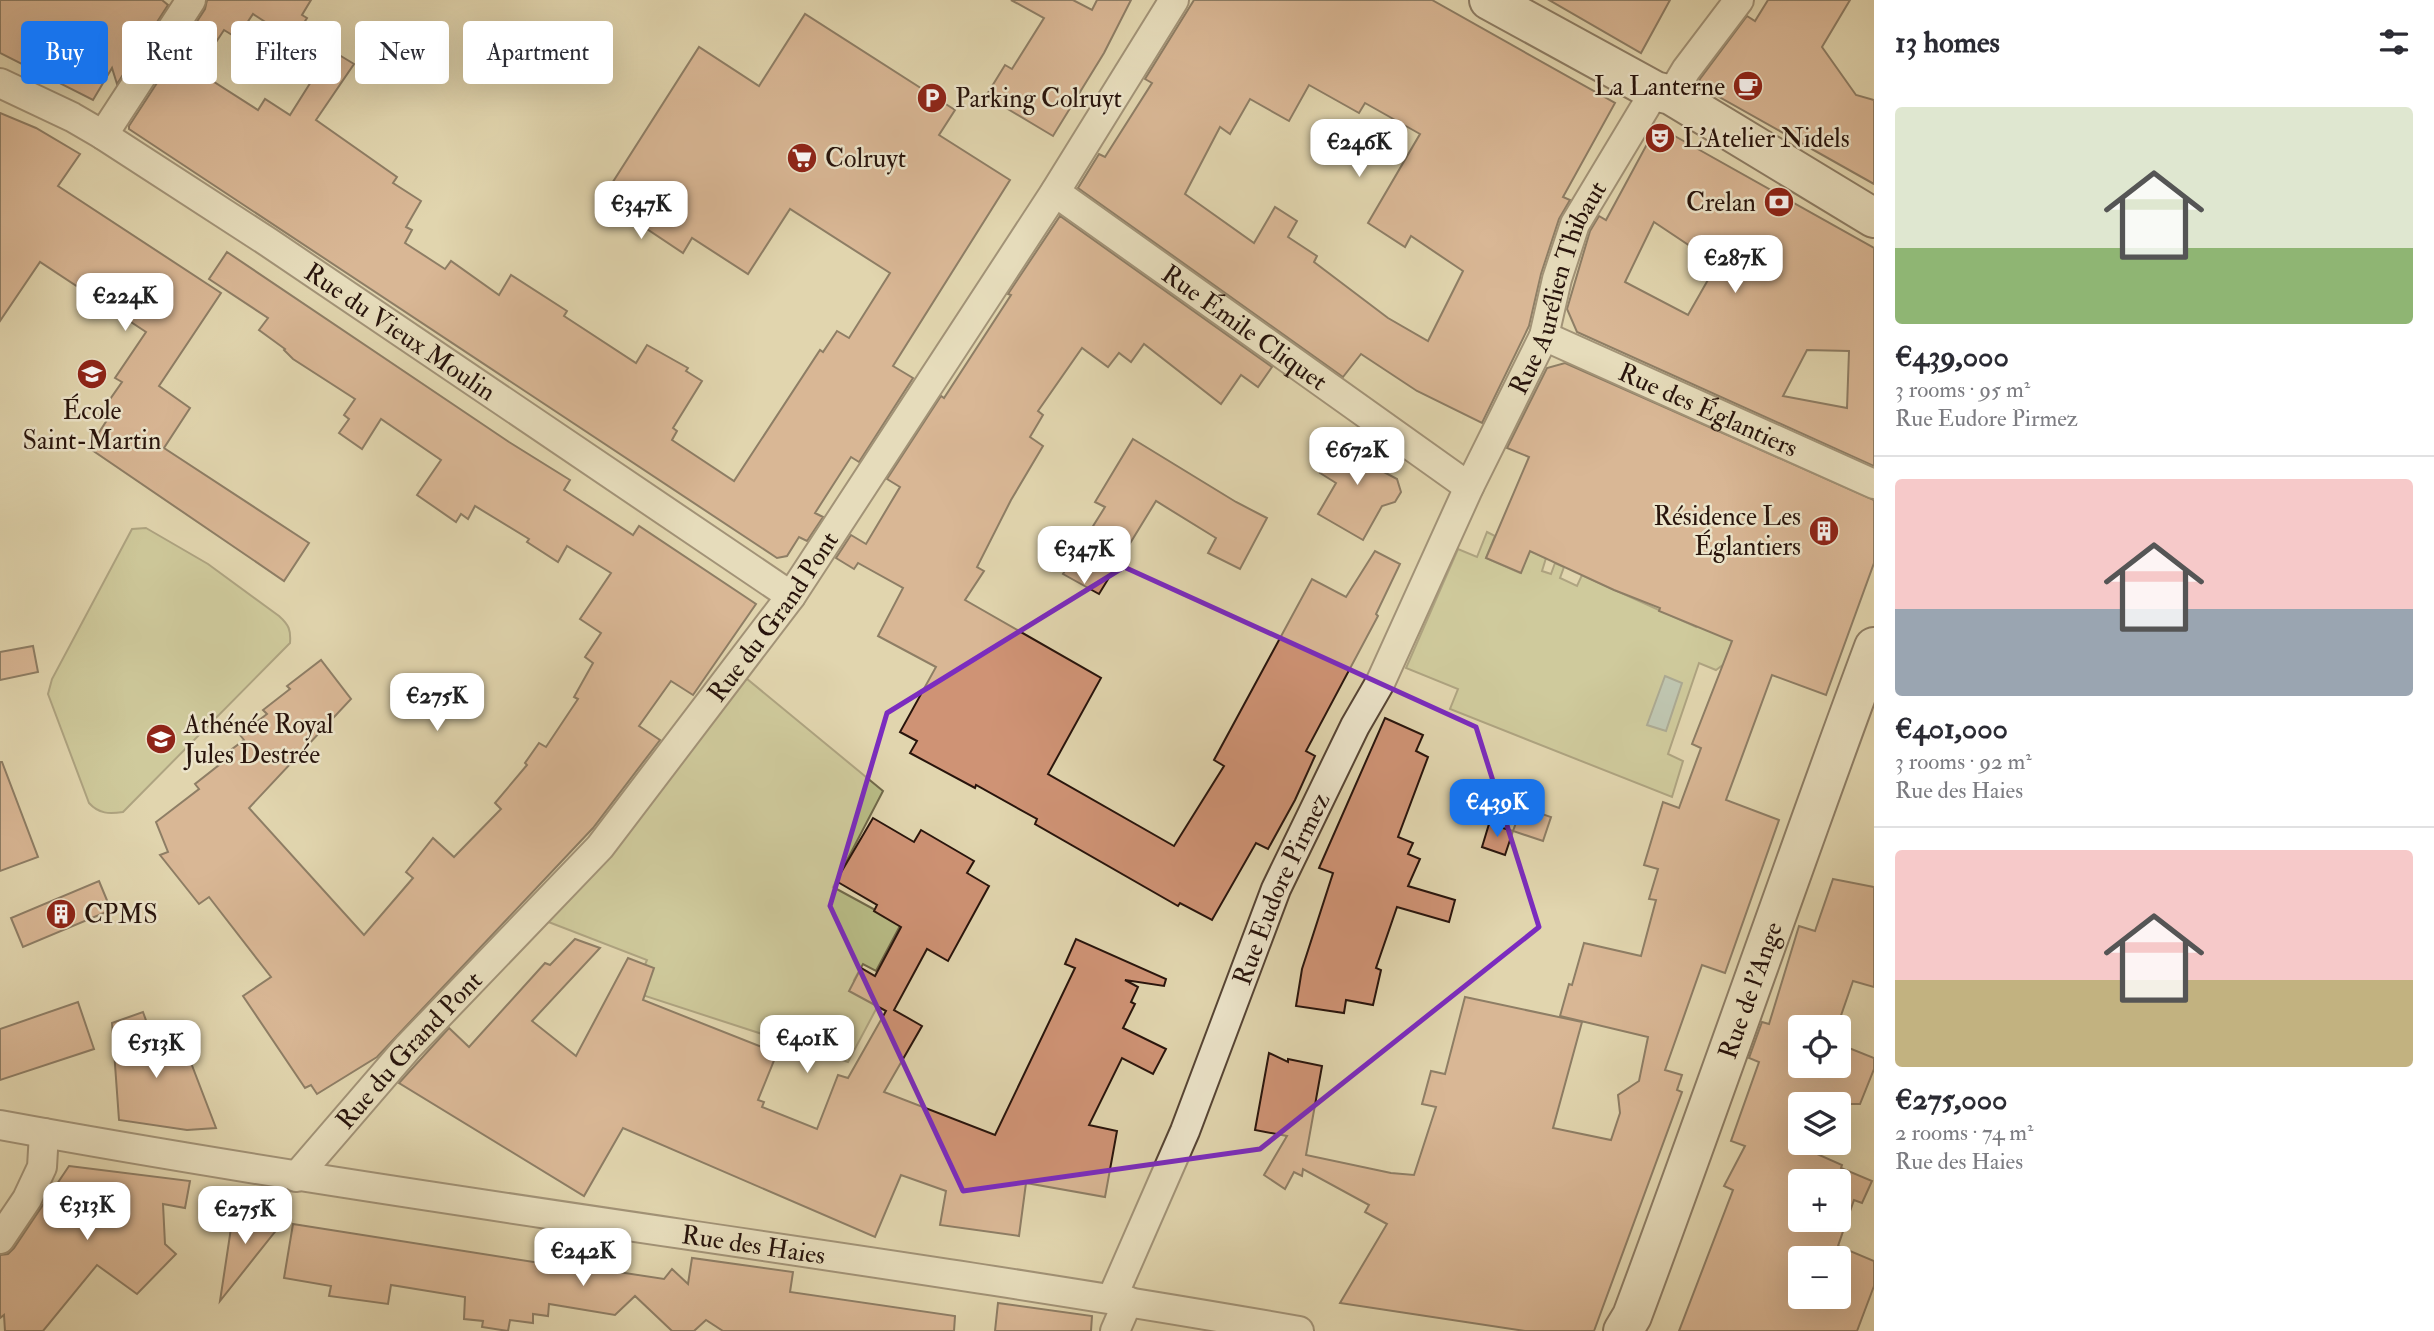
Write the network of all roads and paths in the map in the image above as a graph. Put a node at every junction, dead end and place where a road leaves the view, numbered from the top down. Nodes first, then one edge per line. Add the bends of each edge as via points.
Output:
1 (191, 0) edge
2 (1174, 0) edge
3 (1489, 0) edge
4 (1739, 0) edge
5 (0, 83) edge
6 (1663, 93) junction
7 (103, 135) junction
8 (1055, 192) junction
9 (1874, 218) edge
10 (1544, 336) junction
11 (1874, 484) edge
12 (1469, 488) junction
13 (791, 596) junction
14 (1874, 647) edge
15 (0, 1125) edge
16 (44, 1133) junction
17 (296, 1177) junction
18 (0, 1239) edge
19 (1120, 1299) junction
20 (1115, 1331) edge
21 (1299, 1331) edge
22 (1623, 1331) edge

1 - 7 street
2 - 8 street, Rue du Grand Pont
3 - 6 main road
4 - 6 street, Rue Aurélien Thibaut
5 - 7 street, Rue du Vieux Moulin
6 - 9 main road
6 - 10 street, Rue Aurélien Thibaut via 1575,224
7 - 13 street, Rue du Vieux Moulin
8 - 12 street, Rue Émile Cliquet
8 - 13 street, Rue du Grand Pont
10 - 11 street, Rue des Églantiers
10 - 12 street, Rue Aurélien Thibaut
12 - 19 street, Rue Eudore Pirmez via 1381,681 1276,889
13 - 17 street, Rue du Grand Pont via 600,847 408,1047
14 - 22 main road, Rue de l'Ange via 1694,1149
15 - 16 street, Rue des Haies
16 - 17 street, Rue des Haies
16 - 18 street via 42,1167
17 - 19 street, Rue des Haies
19 - 20 street, Rue Eudore Pirmez
19 - 21 street, Rue des Haies

